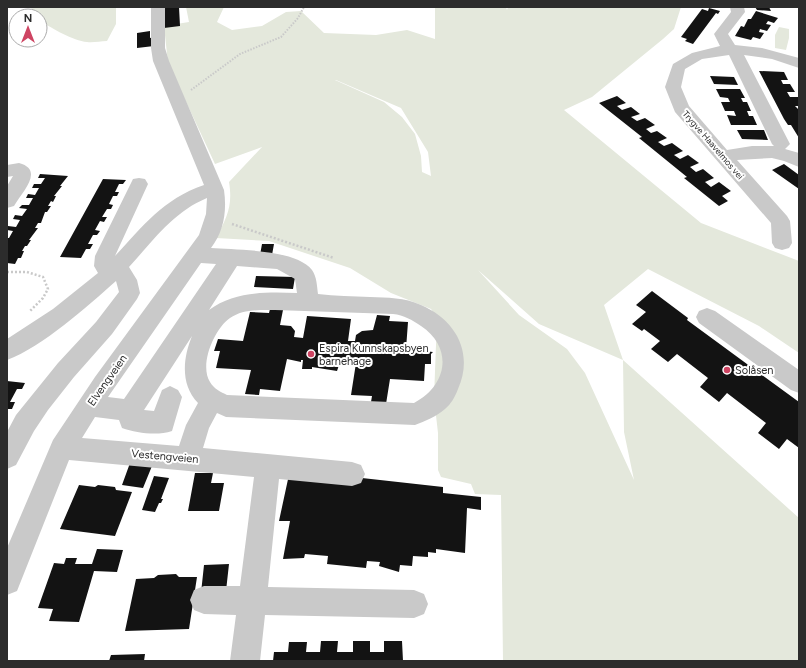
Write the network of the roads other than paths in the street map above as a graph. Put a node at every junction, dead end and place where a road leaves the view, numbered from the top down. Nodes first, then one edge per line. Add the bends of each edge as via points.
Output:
1 (158, 7) edge
2 (737, 7) edge
3 (734, 51) junction
4 (799, 63) edge
5 (781, 144) dead end
6 (723, 156) junction
7 (799, 161) edge
8 (7, 171) edge
9 (140, 184) dead end
10 (214, 188) junction
11 (7, 201) edge
12 (782, 243) dead end
13 (196, 255) junction
14 (232, 257) junction
15 (114, 270) junction
16 (308, 302) junction
17 (707, 317) dead end
18 (7, 350) edge
19 (799, 383) edge
20 (170, 397) dead end
21 (212, 400) junction
22 (90, 405) junction
23 (130, 411) junction
24 (62, 448) junction
25 (7, 457) edge
26 (188, 458) junction
27 (268, 466) junction
28 (352, 474) dead end
29 (7, 581) edge
30 (204, 600) dead end
31 (253, 601) junction
32 (414, 604) dead end
33 (245, 661) edge

1 - 10 street, Elvengveien via 158,48 161,61
2 - 3 street via 738,12 721,34 725,43
3 - 4 street, Trygve Haavelmos vei via 765,53
3 - 5 street
3 - 6 street, Trygve Haavelmos vei via 717,51 696,56 678,67 673,87 681,108
6 - 7 street via 770,152 793,157
6 - 12 street, Trygve Haavelmos vei via 780,221
8 - 11 street via 19,169 22,178
9 - 15 street via 105,256 104,266
10 - 13 street, Elvengveien via 218,207 216,217 208,238
10 - 15 street via 171,210
13 - 14 street
13 - 22 street, Elvengveien
14 - 16 street via 277,261 295,268 304,274
14 - 23 street
15 - 18 street via 69,309
15 - 25 street via 127,280 130,293 104,328 40,402 25,423
16 - 21 street via 245,302 222,311 210,322 196,355 195,377 201,390
16 - 21 street via 402,307 437,326 447,338 454,364 451,382 442,397 431,407 415,414 226,406
17 - 19 street
20 - 23 street via 163,423 132,420
21 - 26 street via 198,425
22 - 23 street
22 - 24 street, Elvengveien
24 - 26 street, Vestengveien
24 - 29 street, Elvengveien
26 - 27 street, Vestengveien
27 - 28 street, Vestengveien
27 - 31 street
30 - 31 street
31 - 32 street
31 - 33 street

